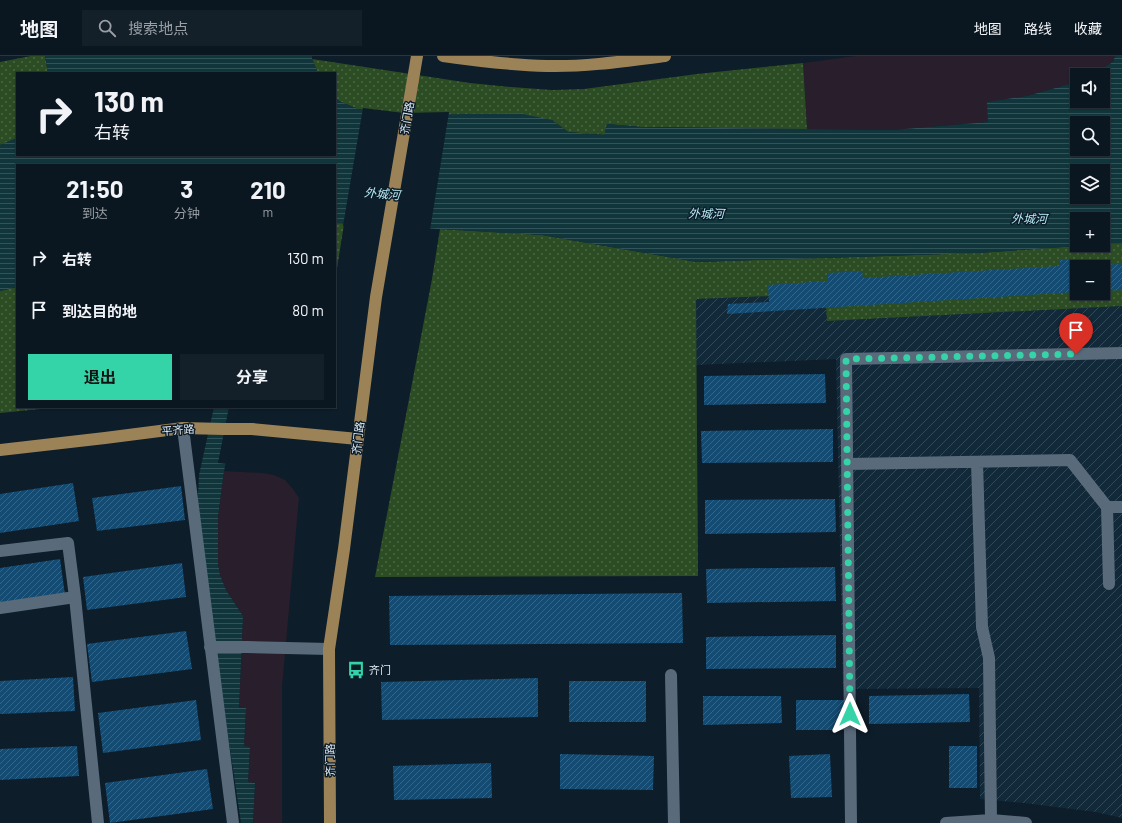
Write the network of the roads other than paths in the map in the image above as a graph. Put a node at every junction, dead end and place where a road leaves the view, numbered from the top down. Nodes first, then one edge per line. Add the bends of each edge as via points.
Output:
1 (417, 56) edge
2 (443, 56) edge
3 (665, 56) edge
4 (1122, 354) edge
5 (183, 428) junction
6 (358, 439) junction
7 (0, 450) edge
8 (978, 462) junction
9 (848, 464) junction
10 (1107, 507) junction
11 (1122, 507) edge
12 (0, 551) edge
13 (1109, 584) dead end
14 (75, 597) junction
15 (0, 608) edge
16 (212, 647) junction
17 (329, 649) junction
18 (671, 675) dead end
19 (991, 820) junction
20 (98, 823) edge
21 (233, 823) edge
22 (330, 823) edge
23 (674, 823) edge
24 (851, 823) edge
25 (946, 823) edge
26 (1026, 823) edge

1 - 6 main road, 齐门路 via 376,297
2 - 3 main road via 504,64 548,66 622,62
4 - 9 street via 846,359
5 - 6 main road, 平齐路 via 252,429
5 - 7 main road, 平齐路
5 - 16 street
6 - 17 main road, 齐门路
8 - 9 street
8 - 10 street via 1070,460
8 - 19 street via 982,627 989,658
9 - 24 street
10 - 11 street
10 - 13 street
12 - 14 street via 68,543
14 - 15 street
14 - 20 street
16 - 17 street
16 - 21 street
17 - 22 main road, 齐门路
18 - 23 street
19 - 25 street
19 - 26 street

